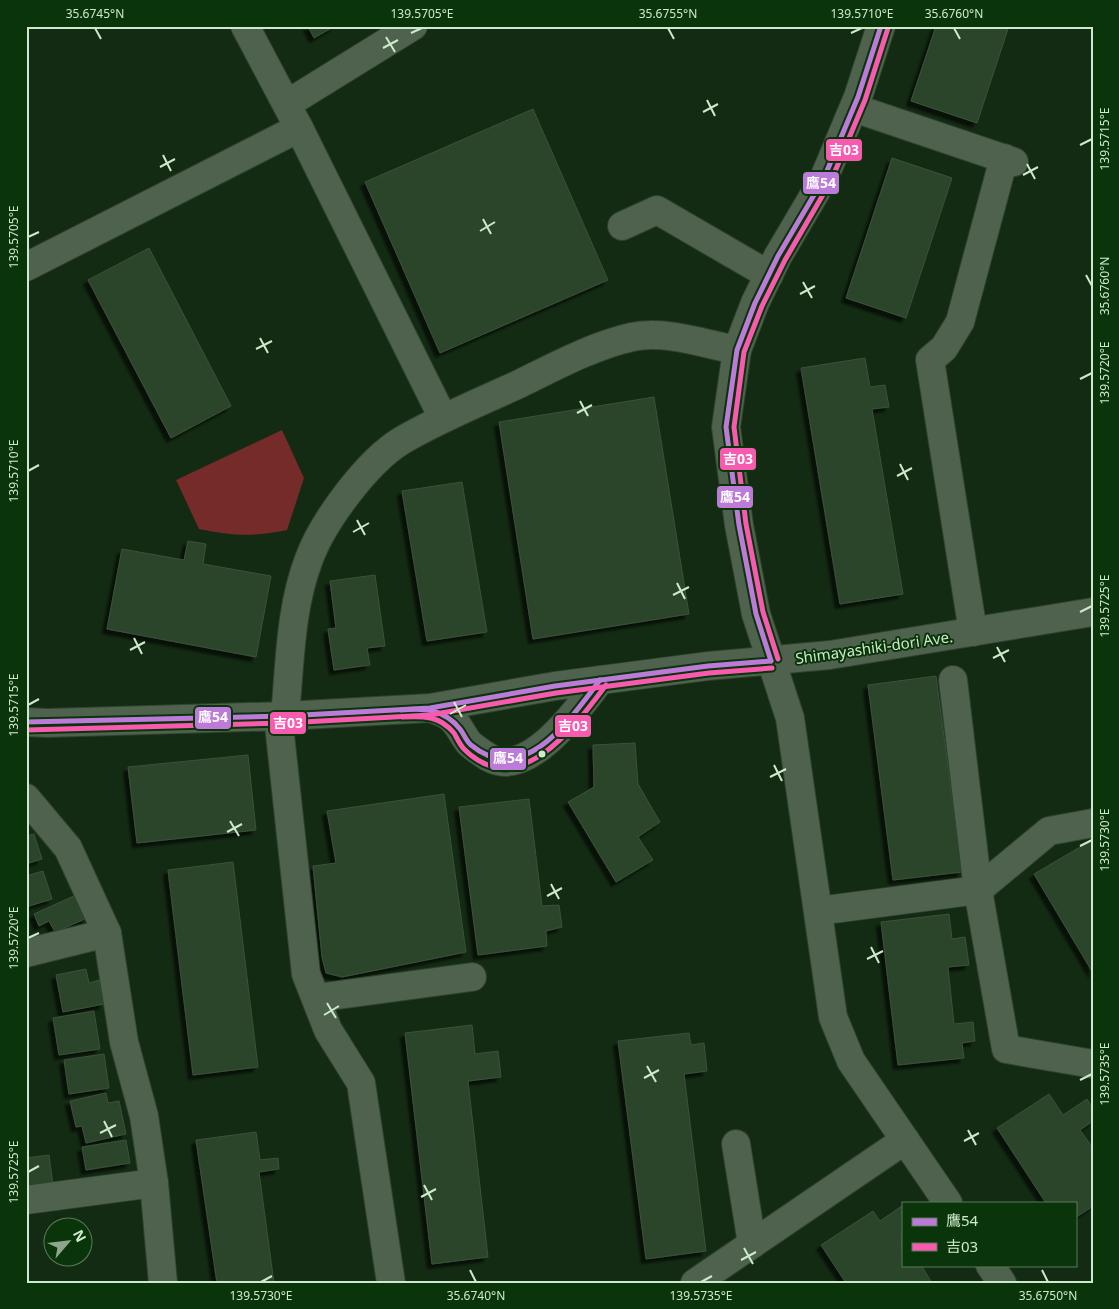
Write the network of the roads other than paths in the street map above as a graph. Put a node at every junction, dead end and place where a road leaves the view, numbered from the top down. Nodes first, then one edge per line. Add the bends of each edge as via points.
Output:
1 (245, 26) edge
2 (413, 26) edge
3 (881, 26) edge
4 (854, 108) junction
5 (293, 116) junction
6 (622, 226) dead end
7 (26, 267) edge
8 (769, 275) junction
9 (737, 350) junction
10 (443, 418) junction
11 (1093, 612) edge
12 (973, 632) junction
13 (772, 661) junction
14 (600, 680) junction
15 (953, 680) dead end
16 (430, 708) junction
17 (282, 716) junction
18 (26, 722) edge
19 (26, 798) edge
20 (1093, 823) edge
21 (978, 890) junction
22 (818, 911) junction
23 (107, 933) junction
24 (26, 953) edge
25 (472, 977) dead end
26 (316, 998) junction
27 (1093, 1064) edge
28 (905, 1140) junction
29 (736, 1144) dead end
30 (154, 1184) junction
31 (26, 1200) edge
32 (947, 1202) edge
33 (752, 1244) junction
34 (991, 1266) edge
35 (163, 1283) edge
36 (391, 1283) edge
37 (695, 1283) edge
38 (1002, 1283) edge

1 - 5 street
2 - 5 street
3 - 4 street
4 - 8 street via 824,178
4 - 12 street via 1009,160 960,322 944,348 930,360
5 - 7 street
5 - 10 street
6 - 8 street via 657,210
8 - 9 street
9 - 10 street via 667,336 634,337 603,346
9 - 13 street via 726,427 739,526 756,614
10 - 17 street via 399,442 368,470 342,500 324,529 309,558 297,604
11 - 12 street, Shimayashiki-dori Ave.
12 - 13 street, Shimayashiki-dori Ave.
13 - 14 street, Shimayashiki-dori Ave.
13 - 22 street via 790,718
14 - 16 street, Shimayashiki-dori Ave.
14 - 16 street via 552,739 533,752 509,761 488,757 469,743 449,716
15 - 21 street
16 - 17 street, Shimayashiki-dori Ave.
17 - 18 street, Shimayashiki-dori Ave.
17 - 26 street via 306,974
19 - 23 street via 68,848
20 - 21 street via 1049,831
21 - 22 street
21 - 27 street via 1006,1049
22 - 28 street via 833,1017 851,1061
23 - 24 street
23 - 30 street via 124,1042 144,1116
25 - 26 street
26 - 36 street via 328,1030 361,1083
28 - 32 street
28 - 33 street
29 - 33 street
30 - 31 street
30 - 35 street
33 - 37 street
34 - 38 street

